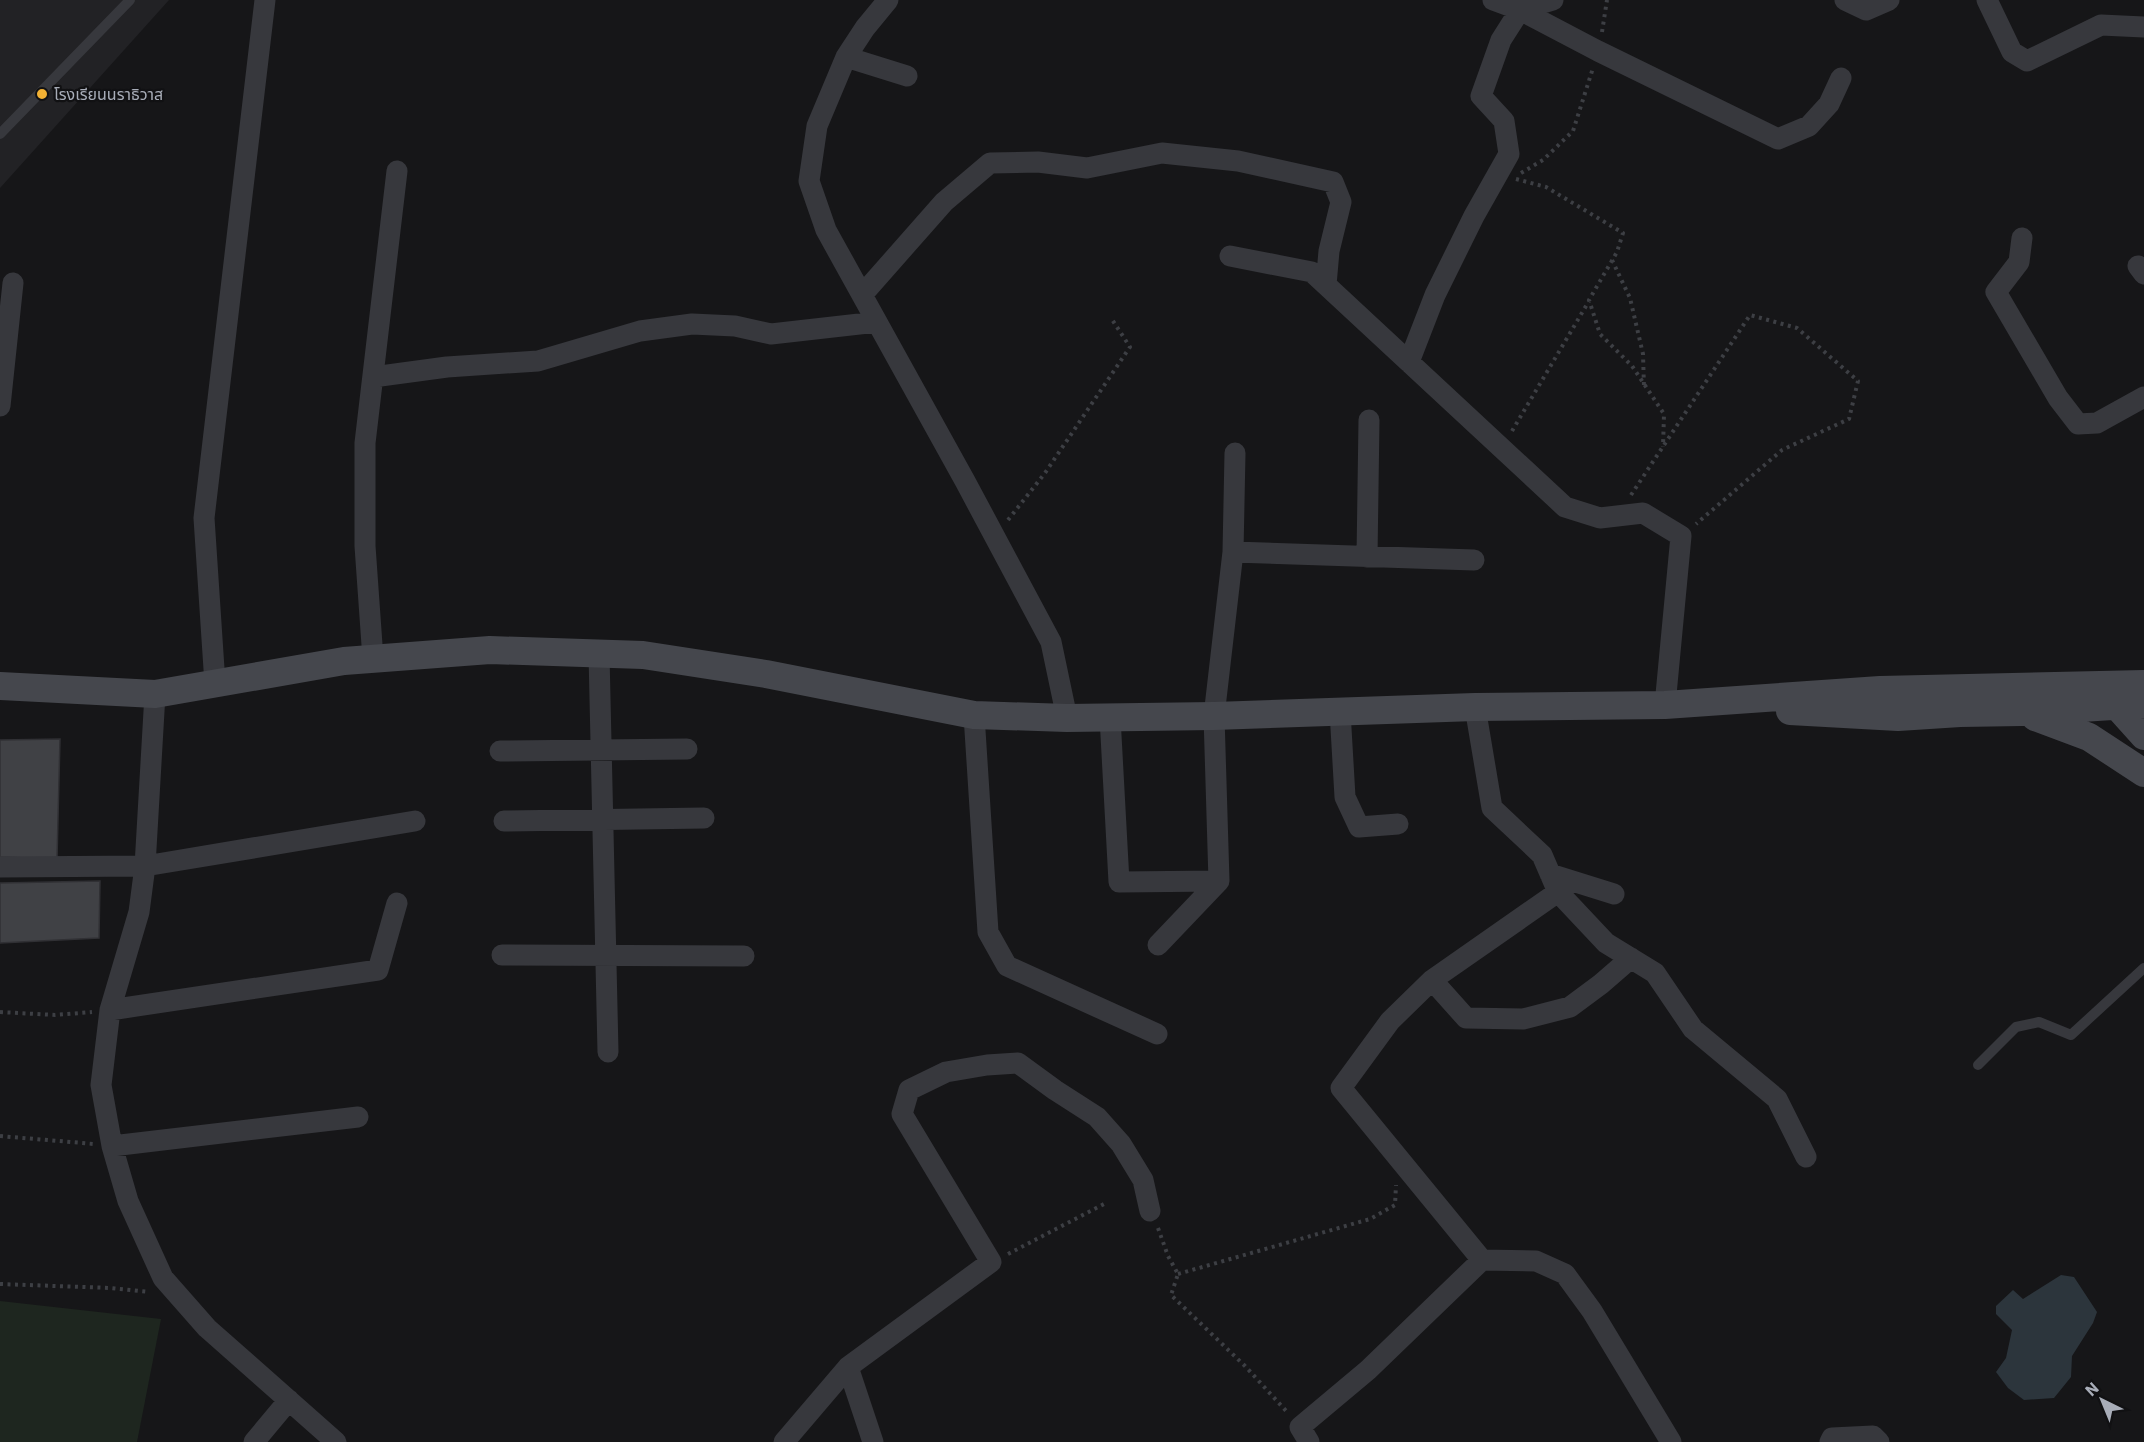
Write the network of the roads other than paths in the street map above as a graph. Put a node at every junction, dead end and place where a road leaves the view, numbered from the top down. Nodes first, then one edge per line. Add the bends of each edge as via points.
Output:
1 (130, 0) edge
2 (265, 0) edge
3 (888, 0) edge
4 (1493, 0) edge
5 (1553, 0) edge
6 (1845, 0) edge
7 (1889, 0) edge
8 (1987, 0) edge
9 (1520, 10) junction
10 (2144, 27) edge
11 (846, 57) junction
12 (907, 76) dead end
13 (1841, 78) dead end
14 (0, 134) edge
15 (397, 171) dead end
16 (2022, 238) dead end
17 (1230, 256) dead end
18 (13, 283) dead end
19 (1326, 285) junction
20 (862, 295) junction
21 (877, 322) junction
22 (1409, 362) junction
23 (373, 377) junction
24 (2144, 397) edge
25 (0, 406) edge
26 (1369, 420) dead end
27 (1235, 453) dead end
28 (1233, 552) junction
29 (1367, 557) junction
30 (1474, 560) dead end
31 (599, 654) junction
32 (373, 659) junction
33 (215, 684) junction
34 (2144, 684) edge
35 (0, 686) edge
36 (155, 694) junction
37 (2104, 698) edge
38 (1960, 700) junction
39 (1665, 705) junction
40 (1475, 707) junction
41 (1340, 711) junction
42 (2022, 712) junction
43 (974, 715) junction
44 (1214, 716) junction
45 (1110, 717) junction
46 (1067, 718) junction
47 (2144, 736) edge
48 (687, 749) dead end
49 (601, 750) junction
50 (500, 751) dead end
51 (2144, 768) edge
52 (2144, 773) edge
53 (704, 818) dead end
54 (603, 820) junction
55 (415, 821) dead end
56 (504, 821) dead end
57 (1398, 824) dead end
58 (145, 866) junction
59 (0, 867) edge
60 (1219, 881) junction
61 (1554, 883) junction
62 (1614, 894) dead end
63 (397, 903) dead end
64 (1158, 945) dead end
65 (502, 955) dead end
66 (606, 956) junction
67 (744, 956) dead end
68 (1630, 958) junction
69 (2144, 968) edge
70 (1432, 980) junction
71 (110, 1010) junction
72 (1157, 1034) dead end
73 (608, 1052) dead end
74 (1978, 1065) dead end
75 (358, 1117) dead end
76 (112, 1146) junction
77 (1806, 1157) dead end
78 (1150, 1211) road end
79 (1482, 1260) junction
80 (848, 1367) junction
81 (289, 1400) junction
82 (1305, 1435) edge
83 (254, 1442) edge
84 (336, 1442) edge
85 (784, 1442) edge
86 (873, 1442) edge
87 (1671, 1442) edge
88 (1830, 1442) edge
89 (1879, 1442) edge

1 - 14 lane
2 - 33 street via 204,518
3 - 11 street
4 - 9 street
5 - 9 street
6 - 7 street via 1866,10
8 - 10 street via 2012,52 2027,61 2101,25
9 - 13 street via 1778,139 1809,126 1829,104
9 - 22 street via 1501,40 1481,96 1504,121 1509,154 1435,295
11 - 12 street
11 - 20 street via 817,126 809,181 826,230
15 - 23 street
16 - 24 street via 2019,262 1996,292 2058,398 2078,424 2097,423
17 - 19 street via 1312,272
18 - 25 street
19 - 20 street via 1329,251 1341,202 1333,182 1238,161 1162,153 1087,168 1038,162 990,163 944,202
19 - 22 street
20 - 21 street
21 - 23 street via 771,334 735,326 692,324 640,331 538,361
21 - 46 street via 1051,642
22 - 39 street via 1565,507 1600,518 1643,513 1681,536
23 - 32 street via 365,442 365,546
26 - 29 street
27 - 28 street
28 - 29 street
28 - 44 street
29 - 30 street
31 - 32 main road via 490,650
31 - 43 main road via 643,655 766,674
31 - 49 street
32 - 33 main road
33 - 36 main road
34 - 37 main road
35 - 36 main road
36 - 58 street
37 - 38 main road
37 - 42 main road
37 - 47 main road
37 - 51 main road
38 - 39 main road via 1880,690
38 - 42 main road
39 - 40 main road
40 - 41 main road
40 - 61 street via 1492,808 1542,855
41 - 44 main road
41 - 57 street via 1345,797 1359,827
42 - 52 main road via 2089,737
43 - 46 main road
43 - 72 street via 988,932 1007,966
44 - 45 main road
44 - 60 street
45 - 46 main road
45 - 60 street via 1119,882
48 - 49 street
49 - 50 street
49 - 54 street
53 - 54 street
54 - 56 street
54 - 66 street
55 - 58 street
58 - 59 street
58 - 71 street via 140,912
60 - 64 street
61 - 62 street
61 - 68 street via 1606,943
61 - 70 street
63 - 71 street via 378,970
65 - 66 street
66 - 67 street
66 - 73 street
68 - 70 street via 1570,1008 1522,1019 1466,1018
68 - 77 street via 1655,973 1693,1029 1777,1099
69 - 74 lane via 2071,1035 2039,1022 2016,1027
70 - 79 street via 1390,1021 1341,1088
71 - 76 street via 101,1085
75 - 76 street
76 - 81 street via 128,1201 163,1278 207,1328
78 - 80 street via 1143,1180 1121,1144 1097,1117 1018,1064 946,1072 909,1090 902,1114 991,1262
79 - 82 street
79 - 87 street via 1536,1261 1565,1274 1592,1311
80 - 85 street
80 - 86 street
81 - 83 street
81 - 84 street
88 - 89 street via 1832,1438 1873,1436

